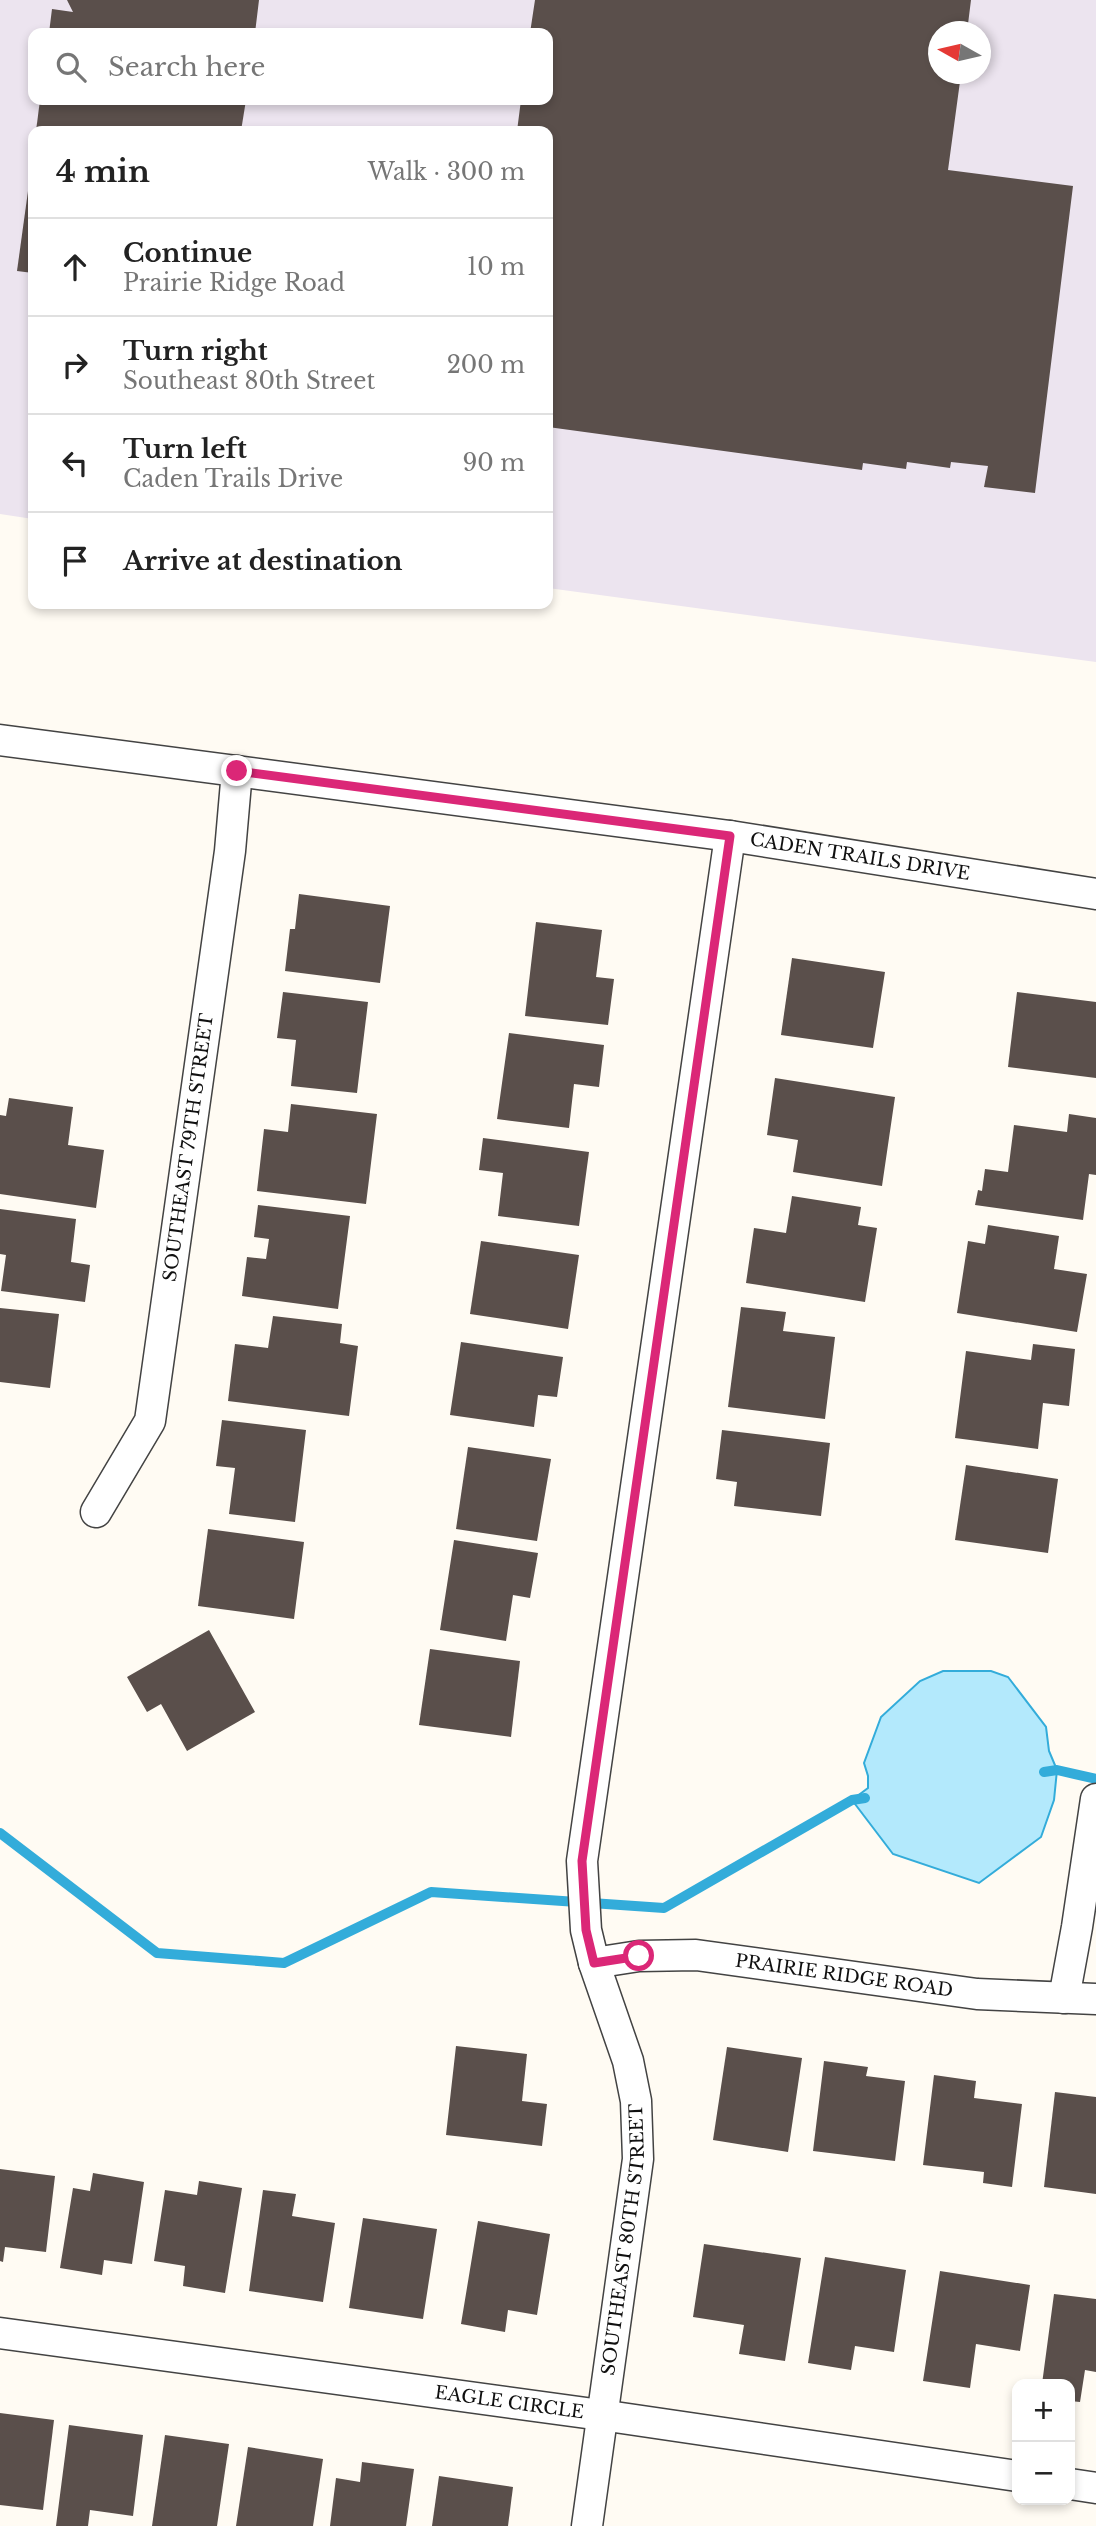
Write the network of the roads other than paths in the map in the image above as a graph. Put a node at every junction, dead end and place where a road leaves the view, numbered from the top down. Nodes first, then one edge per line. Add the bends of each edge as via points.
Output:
1 (0, 740) edge
2 (237, 771) junction
3 (730, 836) junction
4 (1096, 894) edge
5 (96, 1512) dead end
6 (1096, 1800) edge
7 (594, 1963) junction
8 (1064, 1998) junction
9 (1096, 1999) edge
10 (0, 2333) edge
11 (601, 2415) junction
12 (1012, 2475) edge
13 (1075, 2485) edge
14 (1096, 2487) edge
15 (587, 2526) edge

1 - 2 street, CADEN TRAILS DRIVE
2 - 3 street, CADEN TRAILS DRIVE
2 - 5 street, SOUTHEAST 79TH STREET via 230,851 150,1421
3 - 4 street, CADEN TRAILS DRIVE
3 - 7 street, SOUTHEAST 80TH STREET via 582,1861 586,1930
6 - 8 street
7 - 8 street, PRAIRIE RIDGE ROAD via 696,1955 976,1994
7 - 11 street, SOUTHEAST 80TH STREET via 628,2062 636,2101 638,2159
8 - 9 street, PRAIRIE RIDGE ROAD
10 - 11 street, EAGLE CIRCLE
11 - 12 street, EAGLE CIRCLE
11 - 15 street, SOUTHEAST 80TH STREET
13 - 14 street

